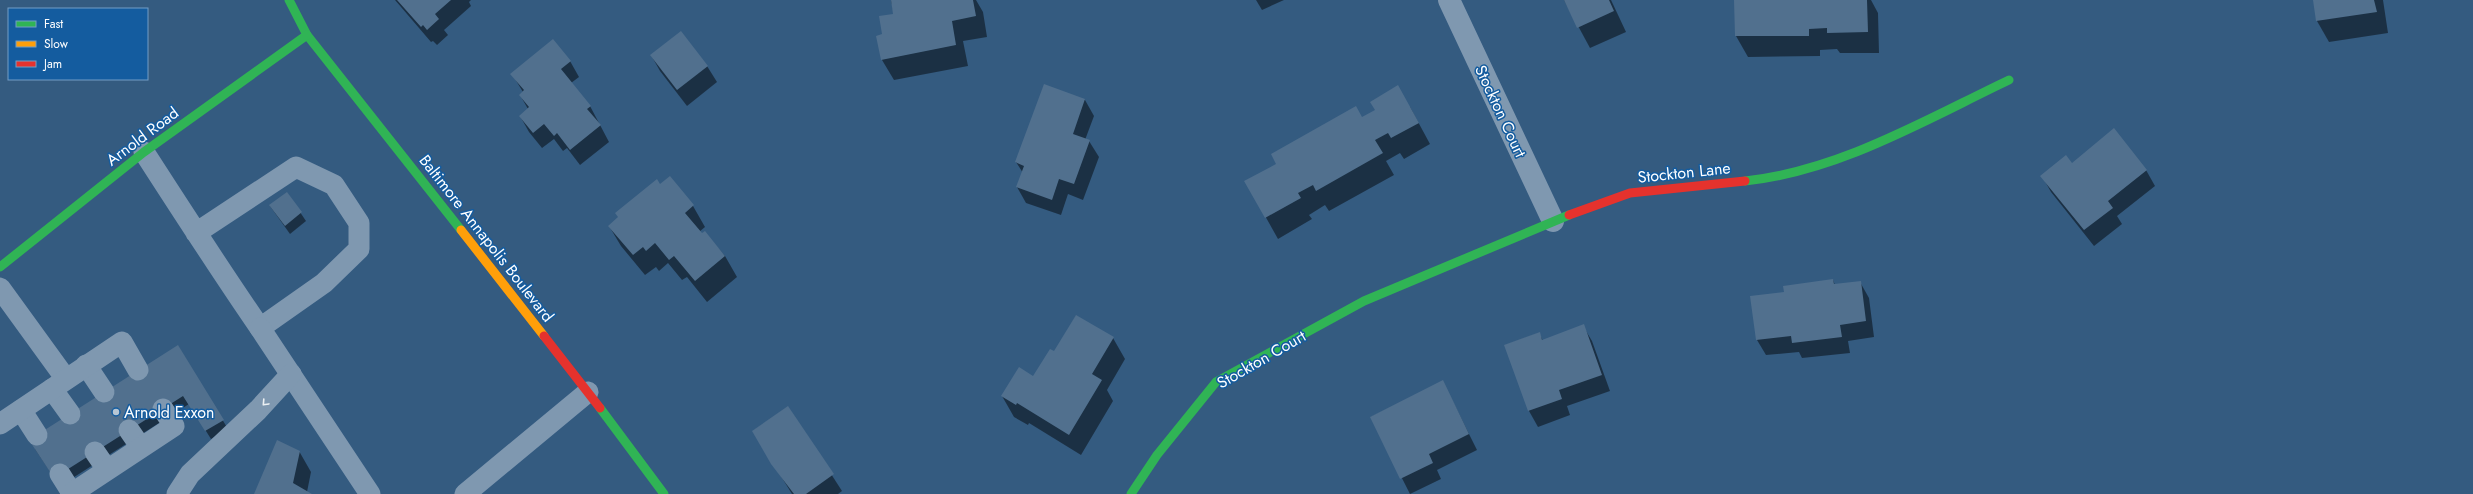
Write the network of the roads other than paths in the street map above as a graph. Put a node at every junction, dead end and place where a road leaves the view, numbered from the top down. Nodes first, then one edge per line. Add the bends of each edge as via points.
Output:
1 (289, 0) edge
2 (1449, 0) edge
3 (307, 35) junction
4 (2009, 80) dead end
5 (144, 152) junction
6 (1553, 221) junction
7 (196, 233) junction
8 (0, 267) edge
9 (0, 288) edge
10 (1364, 301) joint
11 (260, 328) junction
12 (86, 366) junction
13 (138, 370) dead end
14 (291, 374) junction
15 (59, 384) junction
16 (104, 392) dead end
17 (588, 392) junction
18 (163, 409) dead end
19 (21, 410) junction
20 (70, 414) dead end
21 (0, 424) edge
22 (37, 435) dead end
23 (60, 474) dead end
24 (72, 493) edge
25 (177, 494) edge
26 (370, 494) edge
27 (465, 494) edge
28 (664, 494) edge
29 (1131, 494) edge

1 - 3 street, Baltimore Annapolis Boulevard
2 - 6 street, Stockton Court
3 - 5 street, Arnold Road
3 - 17 street, Baltimore Annapolis Boulevard
4 - 6 street, Stockton Lane via 1862,150 1771,178 1630,193
5 - 7 lane
5 - 8 street, Arnold Road
6 - 10 street, Stockton Lane
7 - 11 lane
7 - 11 lane via 296,167 334,185 359,222 359,249 324,283
9 - 15 lane
10 - 29 street, Stockton Court via 1216,382 1157,455
11 - 14 lane
12 - 13 lane via 122,342
12 - 15 lane
12 - 16 lane
14 -> 25 lane via 258,410 190,474
14 - 26 lane
15 - 19 lane
15 - 20 lane
17 - 27 lane
17 - 28 street, Baltimore Annapolis Boulevard
18 - 24 lane via 174,426 134,438 101,460
19 - 21 lane
19 - 22 lane
23 - 24 lane

